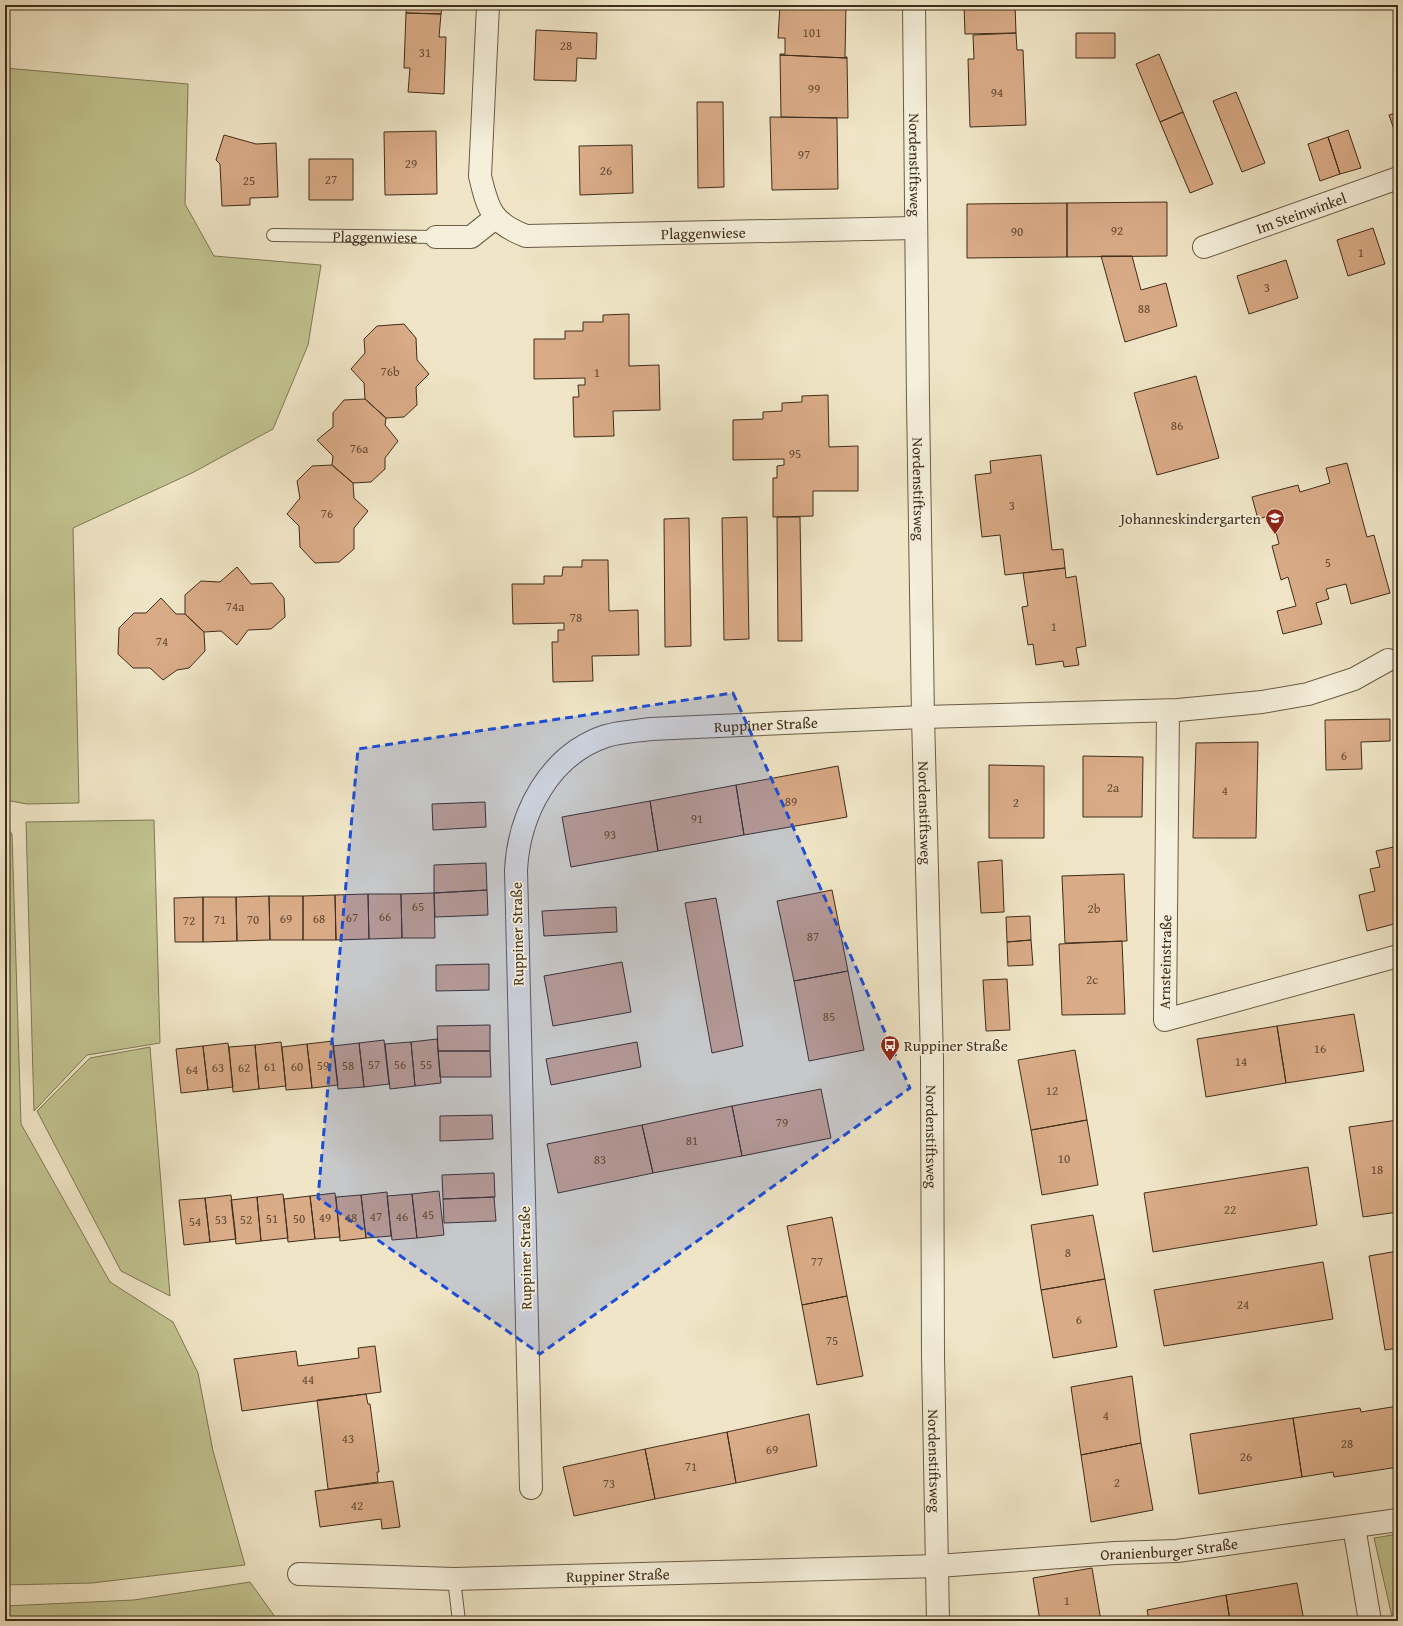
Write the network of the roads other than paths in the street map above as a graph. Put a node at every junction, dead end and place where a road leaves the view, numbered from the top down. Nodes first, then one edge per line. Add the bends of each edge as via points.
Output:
1 (488, 5) edge
2 (914, 5) edge
3 (1398, 178) edge
4 (495, 218) junction
5 (916, 228) junction
6 (273, 235) dead end
7 (436, 237) joint
8 (1204, 247) dead end
9 (1388, 660) dead end
10 (1168, 711) junction
11 (923, 718) junction
12 (1398, 956) edge
13 (531, 1488) dead end
14 (1398, 1520) edge
15 (1354, 1527) junction
16 (938, 1566) junction
17 (299, 1574) dead end
18 (454, 1579) junction
19 (459, 1621) edge
20 (938, 1621) edge
21 (1370, 1621) edge

1 - 4 street, Plaggenwiese via 480,176 486,202
2 - 5 street, Nordenstiftsweg
3 - 8 street, Im Steinwinkel
4 - 5 street, Plaggenwiese via 511,230 526,236
4 - 7 street, Plaggenwiese via 471,237
5 - 11 street, Nordenstiftsweg
6 - 7 lane, Plaggenwiese
9 - 10 street via 1354,679 1308,694 1262,702
10 - 11 street
10 - 12 street, Arnsteinstraße via 1165,1020
11 - 13 street, Ruppiner Straße via 658,729 619,733 592,742 568,758 551,775 537,795 520,835 516,870
11 - 16 street, Nordenstiftsweg via 931,1052 933,1348
14 - 15 street, Oranienburger Straße
15 - 16 street, Oranienburger Straße via 1177,1551
15 - 21 street
16 - 18 street, Ruppiner Straße
16 - 20 street, Nordenstiftsweg
17 - 18 street, Ruppiner Straße
18 - 19 lane

